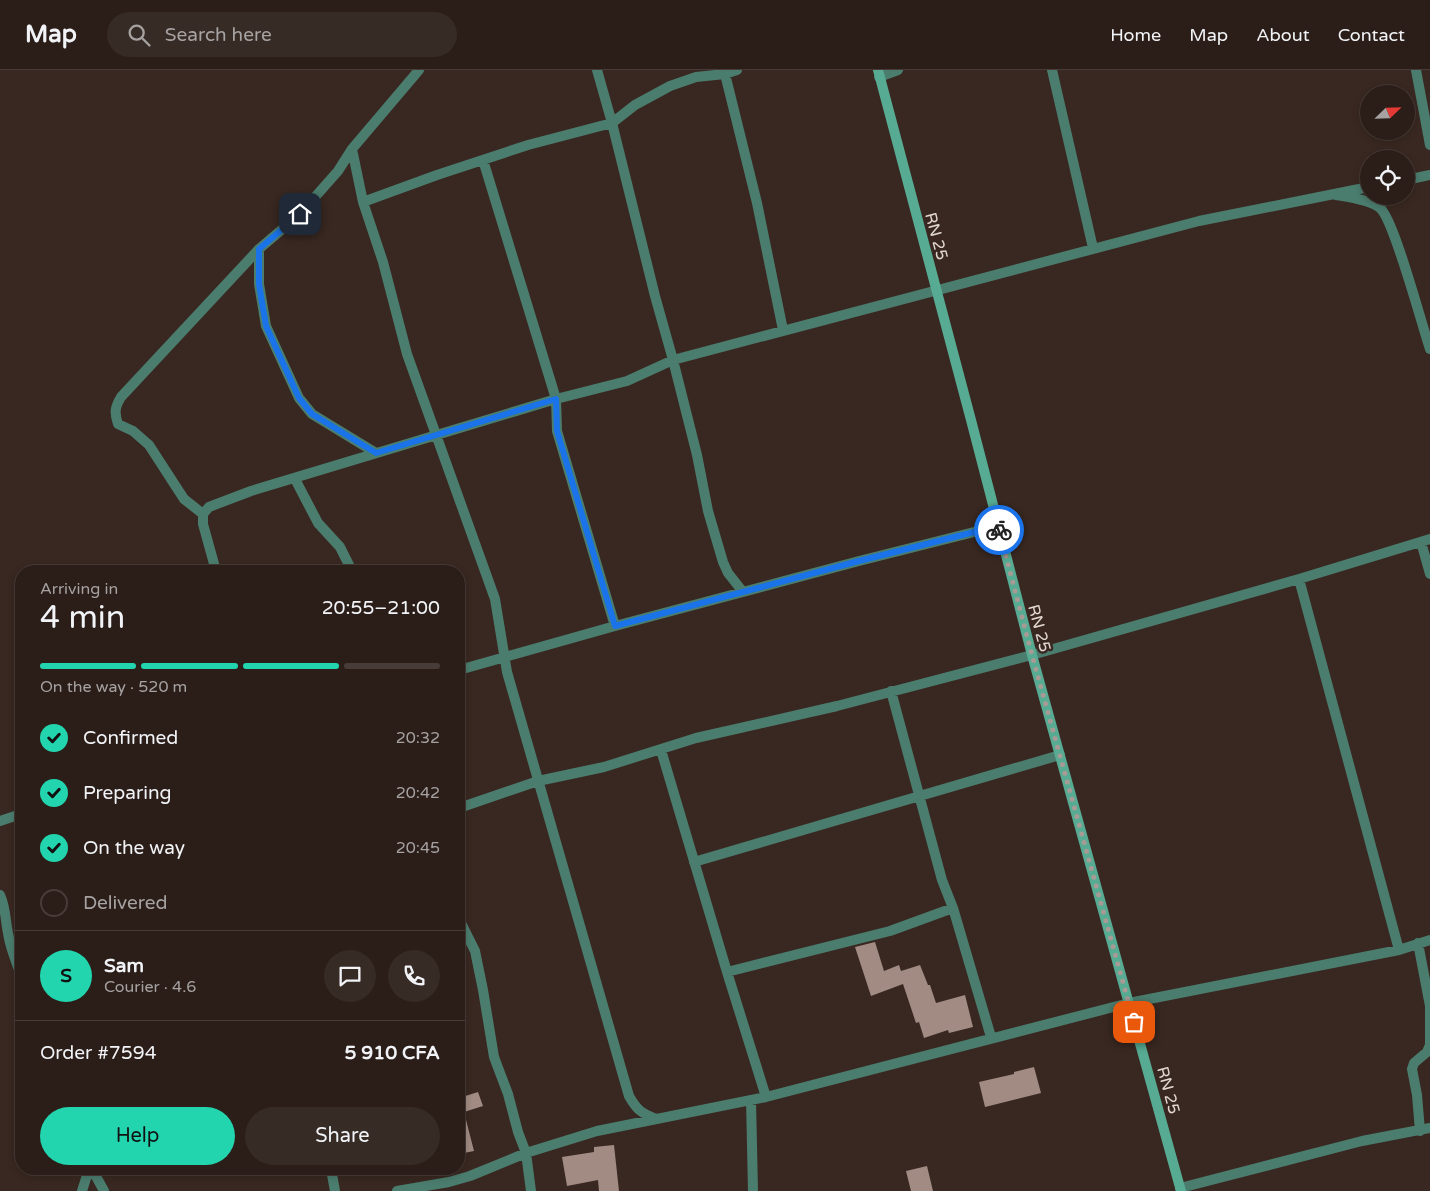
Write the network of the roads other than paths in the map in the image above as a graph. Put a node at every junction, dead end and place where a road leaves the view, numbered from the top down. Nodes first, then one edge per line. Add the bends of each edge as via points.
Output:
1 (420, 70) edge
2 (597, 70) edge
3 (737, 70) edge
4 (898, 70) edge
5 (1052, 70) edge
6 (1416, 70) edge
7 (878, 73) edge
8 (725, 74) junction
9 (612, 123) junction
10 (1430, 145) edge
11 (352, 149) junction
12 (483, 160) junction
13 (1430, 175) edge
14 (1415, 178) edge
15 (1360, 189) edge
16 (1333, 194) junction
17 (363, 202) junction
18 (1093, 248) junction
19 (259, 249) junction
20 (936, 291) junction
21 (783, 330) junction
22 (1430, 349) edge
23 (673, 360) junction
24 (556, 399) junction
25 (437, 435) junction
26 (376, 453) junction
27 (295, 479) junction
28 (203, 514) junction
29 (998, 526) junction
30 (1426, 540) edge
31 (214, 565) edge
32 (349, 565) edge
33 (1430, 574) edge
34 (1299, 579) junction
35 (744, 592) junction
36 (615, 626) junction
37 (1032, 655) junction
38 (505, 656) junction
39 (465, 668) edge
40 (891, 691) junction
41 (661, 750) junction
42 (1060, 755) junction
43 (538, 781) junction
44 (919, 796) junction
45 (465, 806) edge
46 (15, 816) edge
47 (0, 821) edge
48 (694, 862) junction
49 (0, 894) edge
50 (953, 908) junction
51 (465, 931) edge
52 (1430, 940) edge
53 (1418, 943) junction
54 (1399, 950) junction
55 (15, 959) edge
56 (727, 972) junction
57 (1129, 1003) junction
58 (992, 1037) junction
59 (766, 1097) junction
60 (751, 1100) junction
61 (656, 1119) junction
62 (1425, 1130) edge
63 (526, 1153) junction
64 (89, 1175) edge
65 (95, 1175) edge
66 (332, 1175) edge
67 (1180, 1190) edge
68 (82, 1191) edge
69 (104, 1191) edge
70 (335, 1191) edge
71 (397, 1191) edge
72 (530, 1191) edge
73 (752, 1191) edge

1 - 11 street
2 - 9 street
3 - 8 street
4 - 7 street
5 - 18 street
6 - 10 street
7 - 20 main road, RN 25 / RN 25
8 - 9 street via 696,77 670,86
8 - 21 street via 757,203
9 - 12 street
9 - 23 street
11 - 17 street
11 - 19 street via 338,171 300,214
12 - 17 street
12 - 24 street
13 - 14 street
15 - 16 street
16 - 18 street via 1199,221
16 - 22 street via 1383,210
17 - 25 street via 383,262 407,354
18 - 20 street
19 - 26 street via 259,284 266,326 299,398 312,414
19 - 28 street via 121,397 114,414 118,424 149,445 184,499
20 - 21 street
20 - 29 main road, RN 25 / RN 25
21 - 23 street
23 - 24 street via 627,381
23 - 35 street via 723,562
24 - 25 street
24 - 36 street via 557,431
25 - 26 street
25 - 38 street via 495,599
26 - 27 street
27 - 28 street via 251,491 209,507
27 - 32 street via 318,523 340,547
28 - 31 street
29 - 35 street
29 - 37 main road, RN 25 / RN 25
30 - 33 street
30 - 34 street
34 - 37 street
34 - 54 street
35 - 36 street
36 - 38 street
37 - 40 street
37 - 42 main road, RN 25 / RN 25
38 - 39 street
38 - 43 street
40 - 41 street via 696,738
40 - 44 street
41 - 43 street via 604,767
41 - 48 street
42 - 44 street
42 - 57 main road, RN 25 / RN 25
43 - 45 street
43 - 61 street via 629,1096 635,1108
44 - 48 street
44 - 50 street
46 - 47 street
48 - 56 street
49 - 55 street
50 - 56 street via 890,931
50 - 58 street
51 - 63 street via 475,951 494,1057
52 - 53 street
53 - 54 street
53 - 62 street via 1430,1006 1430,1046 1412,1069
54 - 57 street
56 - 59 street
57 - 58 street
57 - 67 main road, RN 25 / RN 25
58 - 59 street
59 - 60 street
60 - 61 street
60 - 73 street
61 - 63 street
62 - 67 street via 1362,1141
63 - 71 street via 456,1180
63 - 72 street
64 - 68 street
65 - 69 street
66 - 70 street

